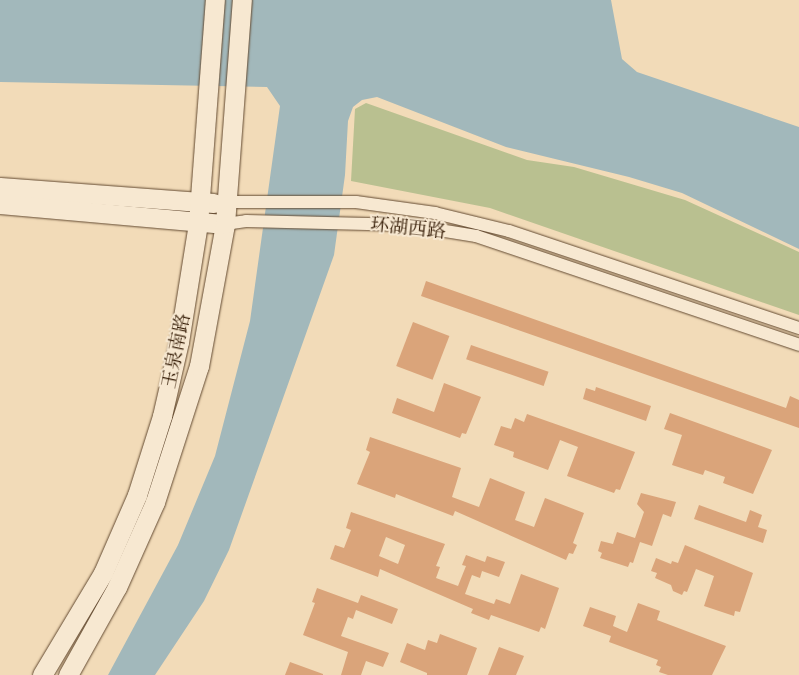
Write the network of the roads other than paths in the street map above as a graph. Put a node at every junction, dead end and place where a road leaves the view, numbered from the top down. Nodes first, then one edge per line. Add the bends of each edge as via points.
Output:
1 (215, 0) edge
2 (242, 0) edge
3 (0, 187) edge
4 (226, 202) junction
5 (200, 203) junction
6 (0, 204) edge
7 (198, 224) junction
8 (225, 224) junction
9 (799, 328) edge
10 (799, 345) edge
11 (42, 675) edge
12 (68, 675) edge

1 - 5 street, 玉泉南路
2 - 4 street, 玉泉南路
3 - 5 street, 环湖西路
4 - 5 street, 环湖西路
4 - 8 street, 玉泉南路
4 - 9 street, 环湖西路 via 356,202 435,213 509,231
5 - 7 street, 玉泉南路
6 - 7 street, 环湖西路
7 - 8 street, 环湖西路
7 - 11 street, 玉泉南路 via 180,342 162,416 137,495 103,573
8 - 10 street, 环湖西路 via 246,221 351,222 408,225 476,236
8 - 12 street, 玉泉南路 via 200,366 155,502 117,587

